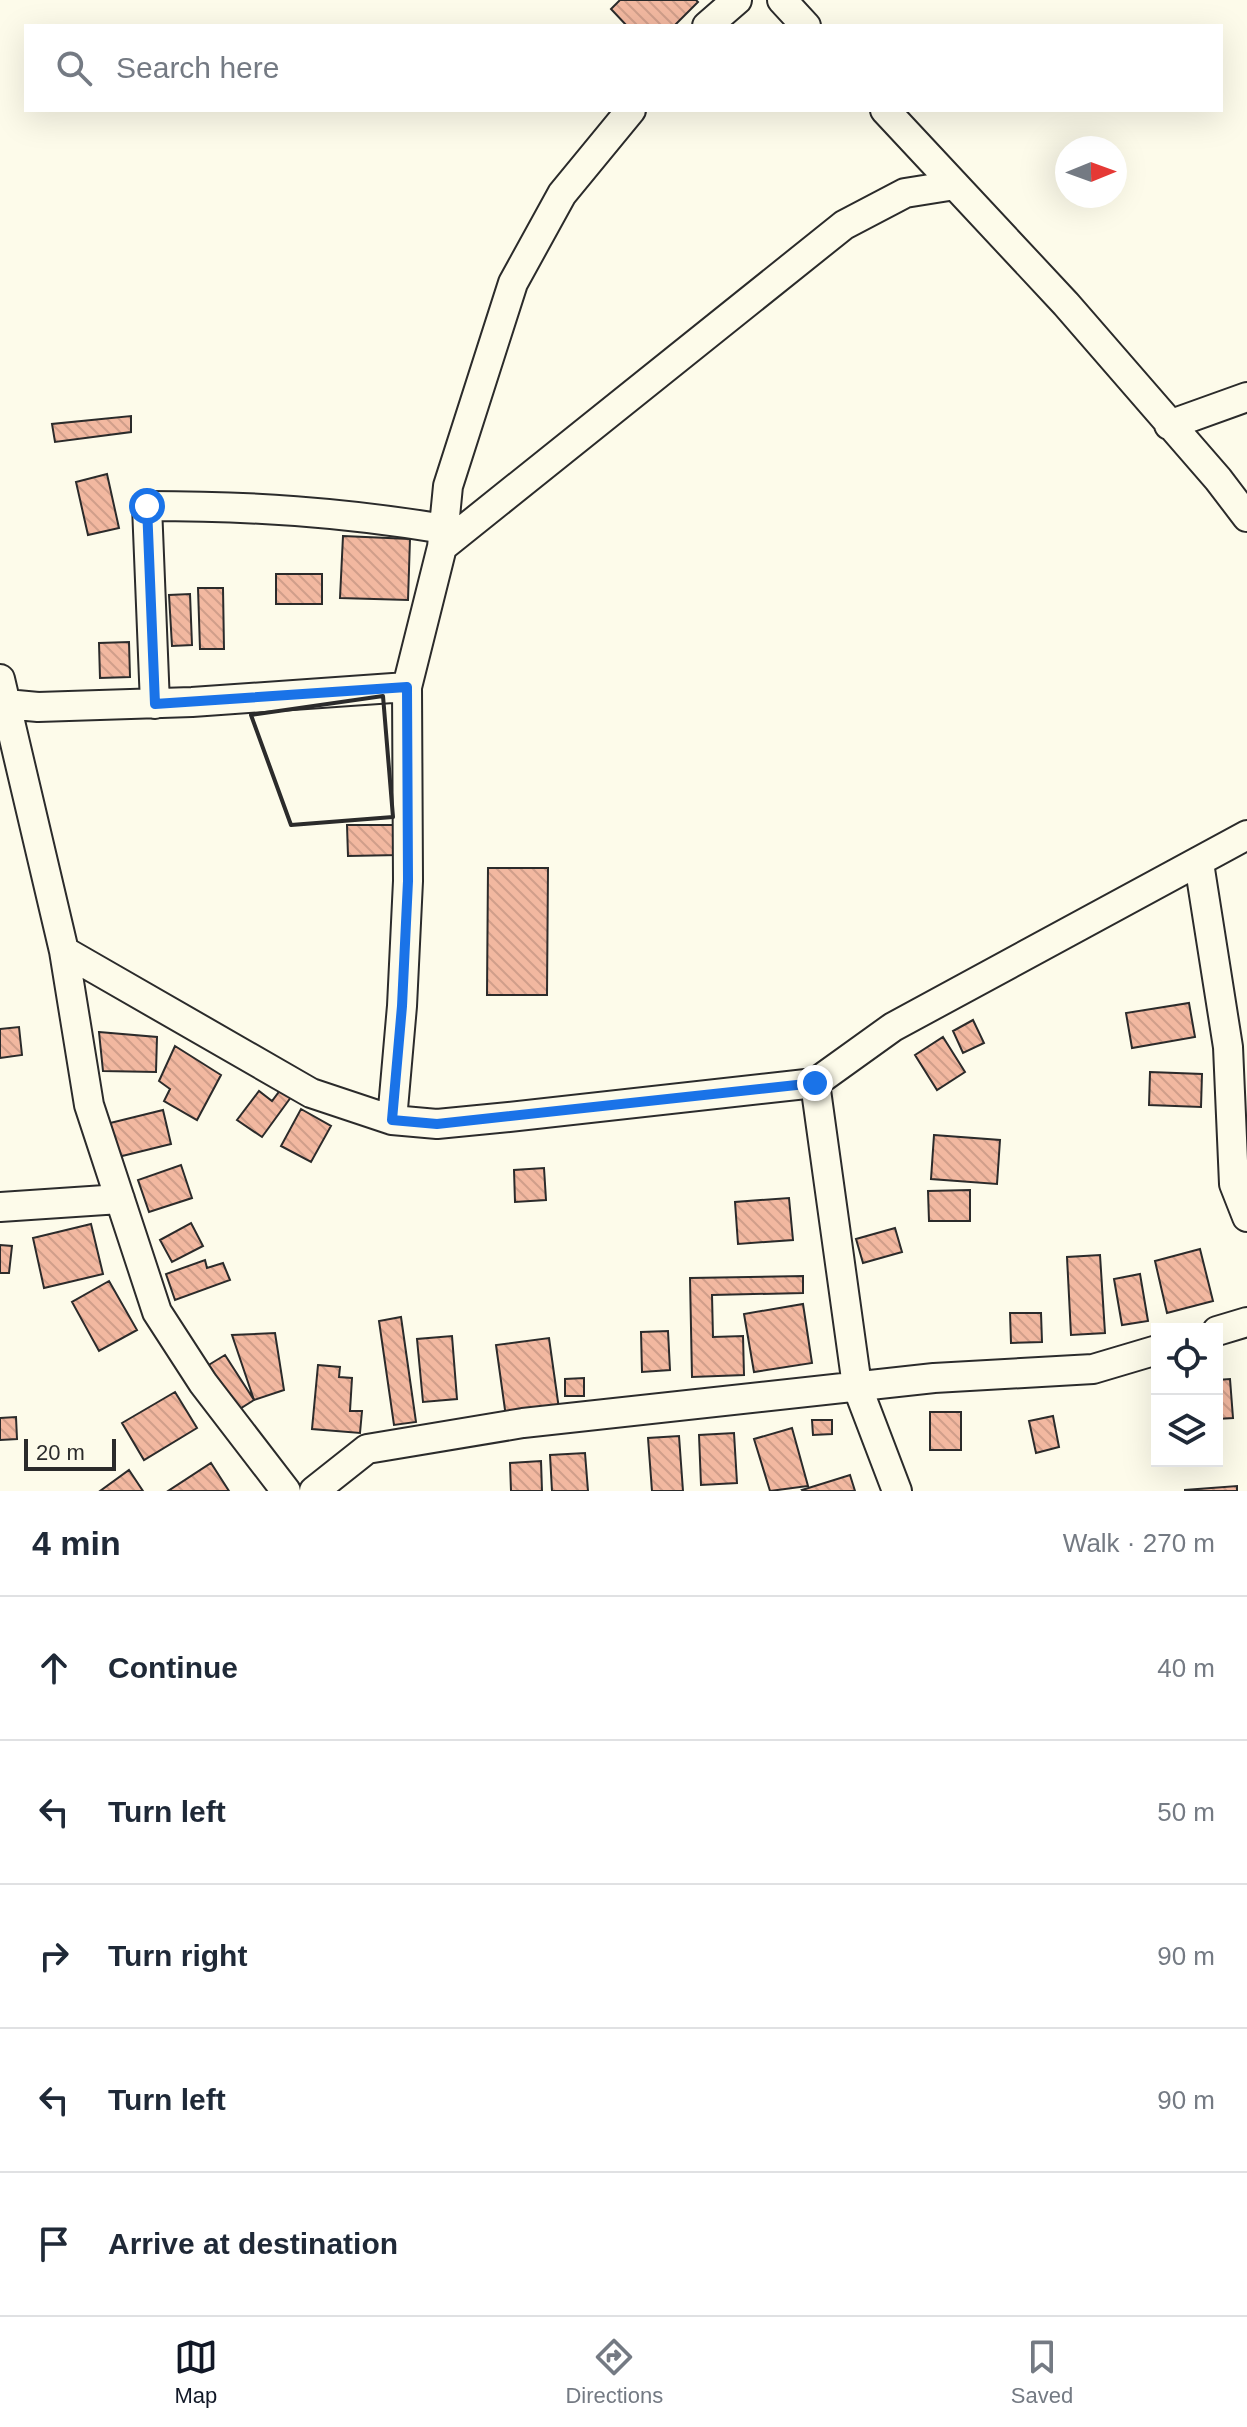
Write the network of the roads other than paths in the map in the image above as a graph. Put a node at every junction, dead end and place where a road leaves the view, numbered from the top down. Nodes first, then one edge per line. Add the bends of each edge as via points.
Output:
1 (737, 0) edge
2 (782, 0) edge
3 (709, 24) edge
4 (804, 24) edge
5 (629, 112) edge
6 (887, 112) edge
7 (955, 185) junction
8 (1247, 397) edge
9 (1169, 425) junction
10 (1247, 517) edge
11 (443, 538) junction
12 (407, 687) junction
13 (3, 692) edge
14 (155, 704) junction
15 (1247, 835) edge
16 (1199, 863) junction
17 (64, 951) junction
18 (815, 1083) junction
19 (392, 1120) junction
20 (120, 1199) junction
21 (0, 1207) edge
22 (1247, 1217) edge
23 (1247, 1322) edge
24 (1223, 1329) edge
25 (1151, 1352) edge
26 (857, 1386) junction
27 (286, 1491) edge
28 (314, 1491) edge
29 (897, 1491) edge

1 - 3 street
2 - 4 street
5 - 11 street via 562,194 513,283 448,486
6 - 7 street
7 - 9 street
7 - 11 street via 905,193 844,225
8 - 9 street
9 - 10 street
11 - 12 street
11 - 14 street via 353,513 147,506
12 - 14 street
12 - 19 street via 408,881
13 - 14 street via 38,707
13 - 17 street
15 - 16 street
16 - 18 street via 893,1027
16 - 22 street via 1228,1047 1234,1184
17 - 19 street via 311,1093
17 - 20 street via 89,1105
18 - 19 street via 437,1124
18 - 26 street
20 - 21 street
20 - 27 street via 157,1312 203,1383
23 - 24 street
25 - 26 street via 1093,1369
26 - 28 street via 523,1423 367,1449
26 - 29 street

